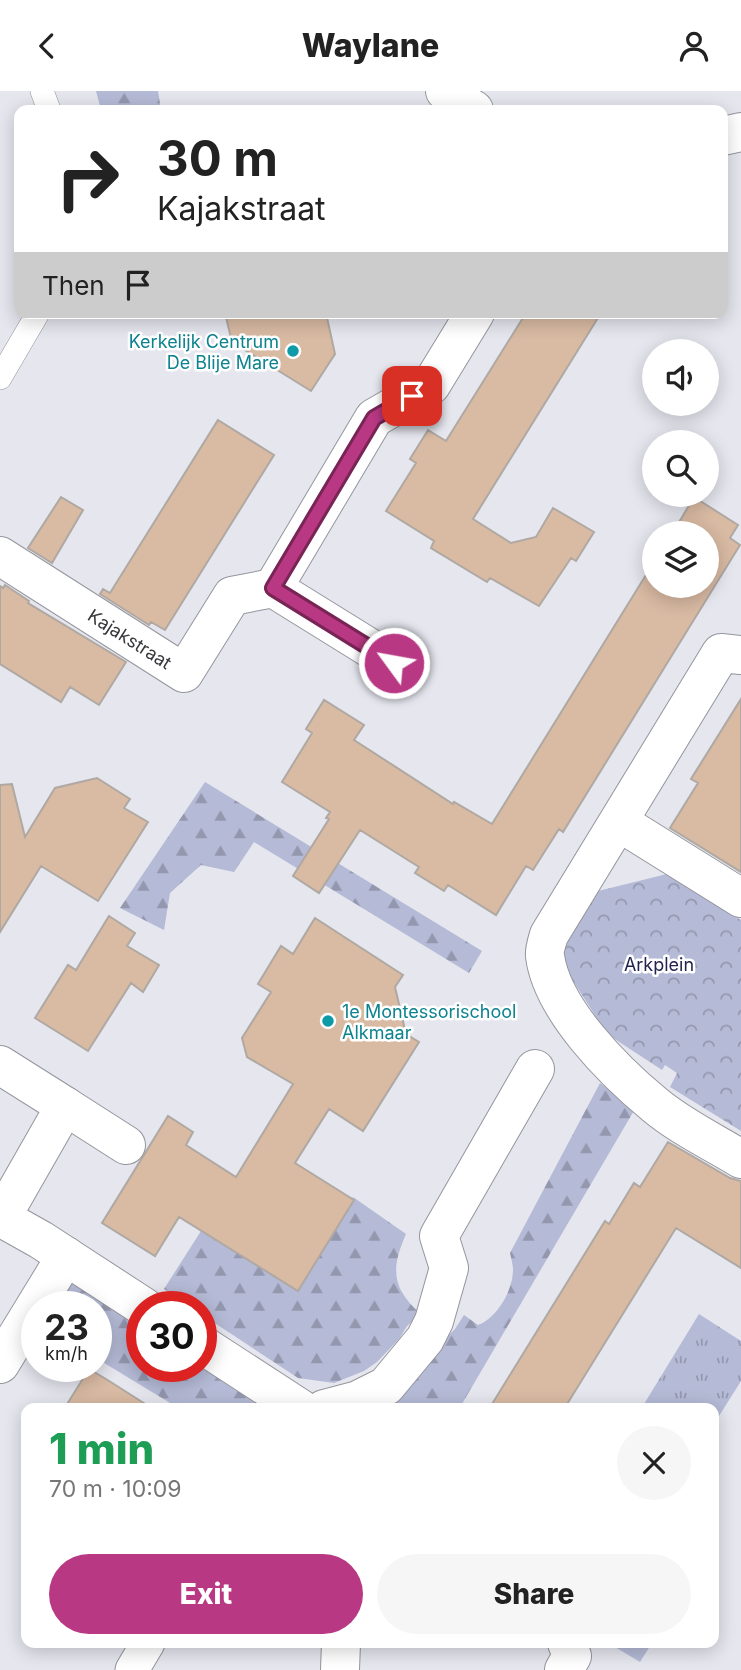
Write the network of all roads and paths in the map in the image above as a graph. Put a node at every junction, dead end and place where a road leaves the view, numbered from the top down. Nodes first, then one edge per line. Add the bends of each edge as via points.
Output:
1 (445, 91) edge
2 (466, 105) edge
3 (34, 319) edge
4 (471, 319) edge
5 (0, 378) edge
6 (0, 556) edge
7 (273, 588) junction
8 (741, 655) edge
9 (394, 663) dead end
10 (619, 822) junction
11 (741, 898) edge
12 (0, 1065) edge
13 (535, 1069) dead end
14 (65, 1106) junction
15 (126, 1145) dead end
16 (741, 1159) edge
17 (0, 1218) edge
18 (66, 1257) junction
19 (126, 1295) edge
20 (217, 1354) edge
21 (0, 1364) edge
22 (292, 1403) edge
23 (344, 1403) edge
24 (145, 1648) edge
25 (341, 1648) edge
26 (569, 1648) edge
27 (132, 1670) edge
28 (340, 1670) edge
29 (564, 1670) edge

1 - 2 street
3 - 5 lane
4 - 7 street via 431,386 374,418
6 - 7 street, Kajakstraat via 184,673 232,596
7 - 9 street
8 - 10 street via 721,653
10 - 11 street
10 - 16 street via 549,935 545,954 549,970 564,1003 597,1052 656,1107
12 - 14 street
13 - 23 street via 439,1236 449,1268 425,1339 386,1386
14 - 15 street
14 - 17 street
17 - 18 street
18 - 19 street
18 - 21 street
20 - 22 street
24 - 27 street
25 - 28 street
26 - 29 street via 572,1656

